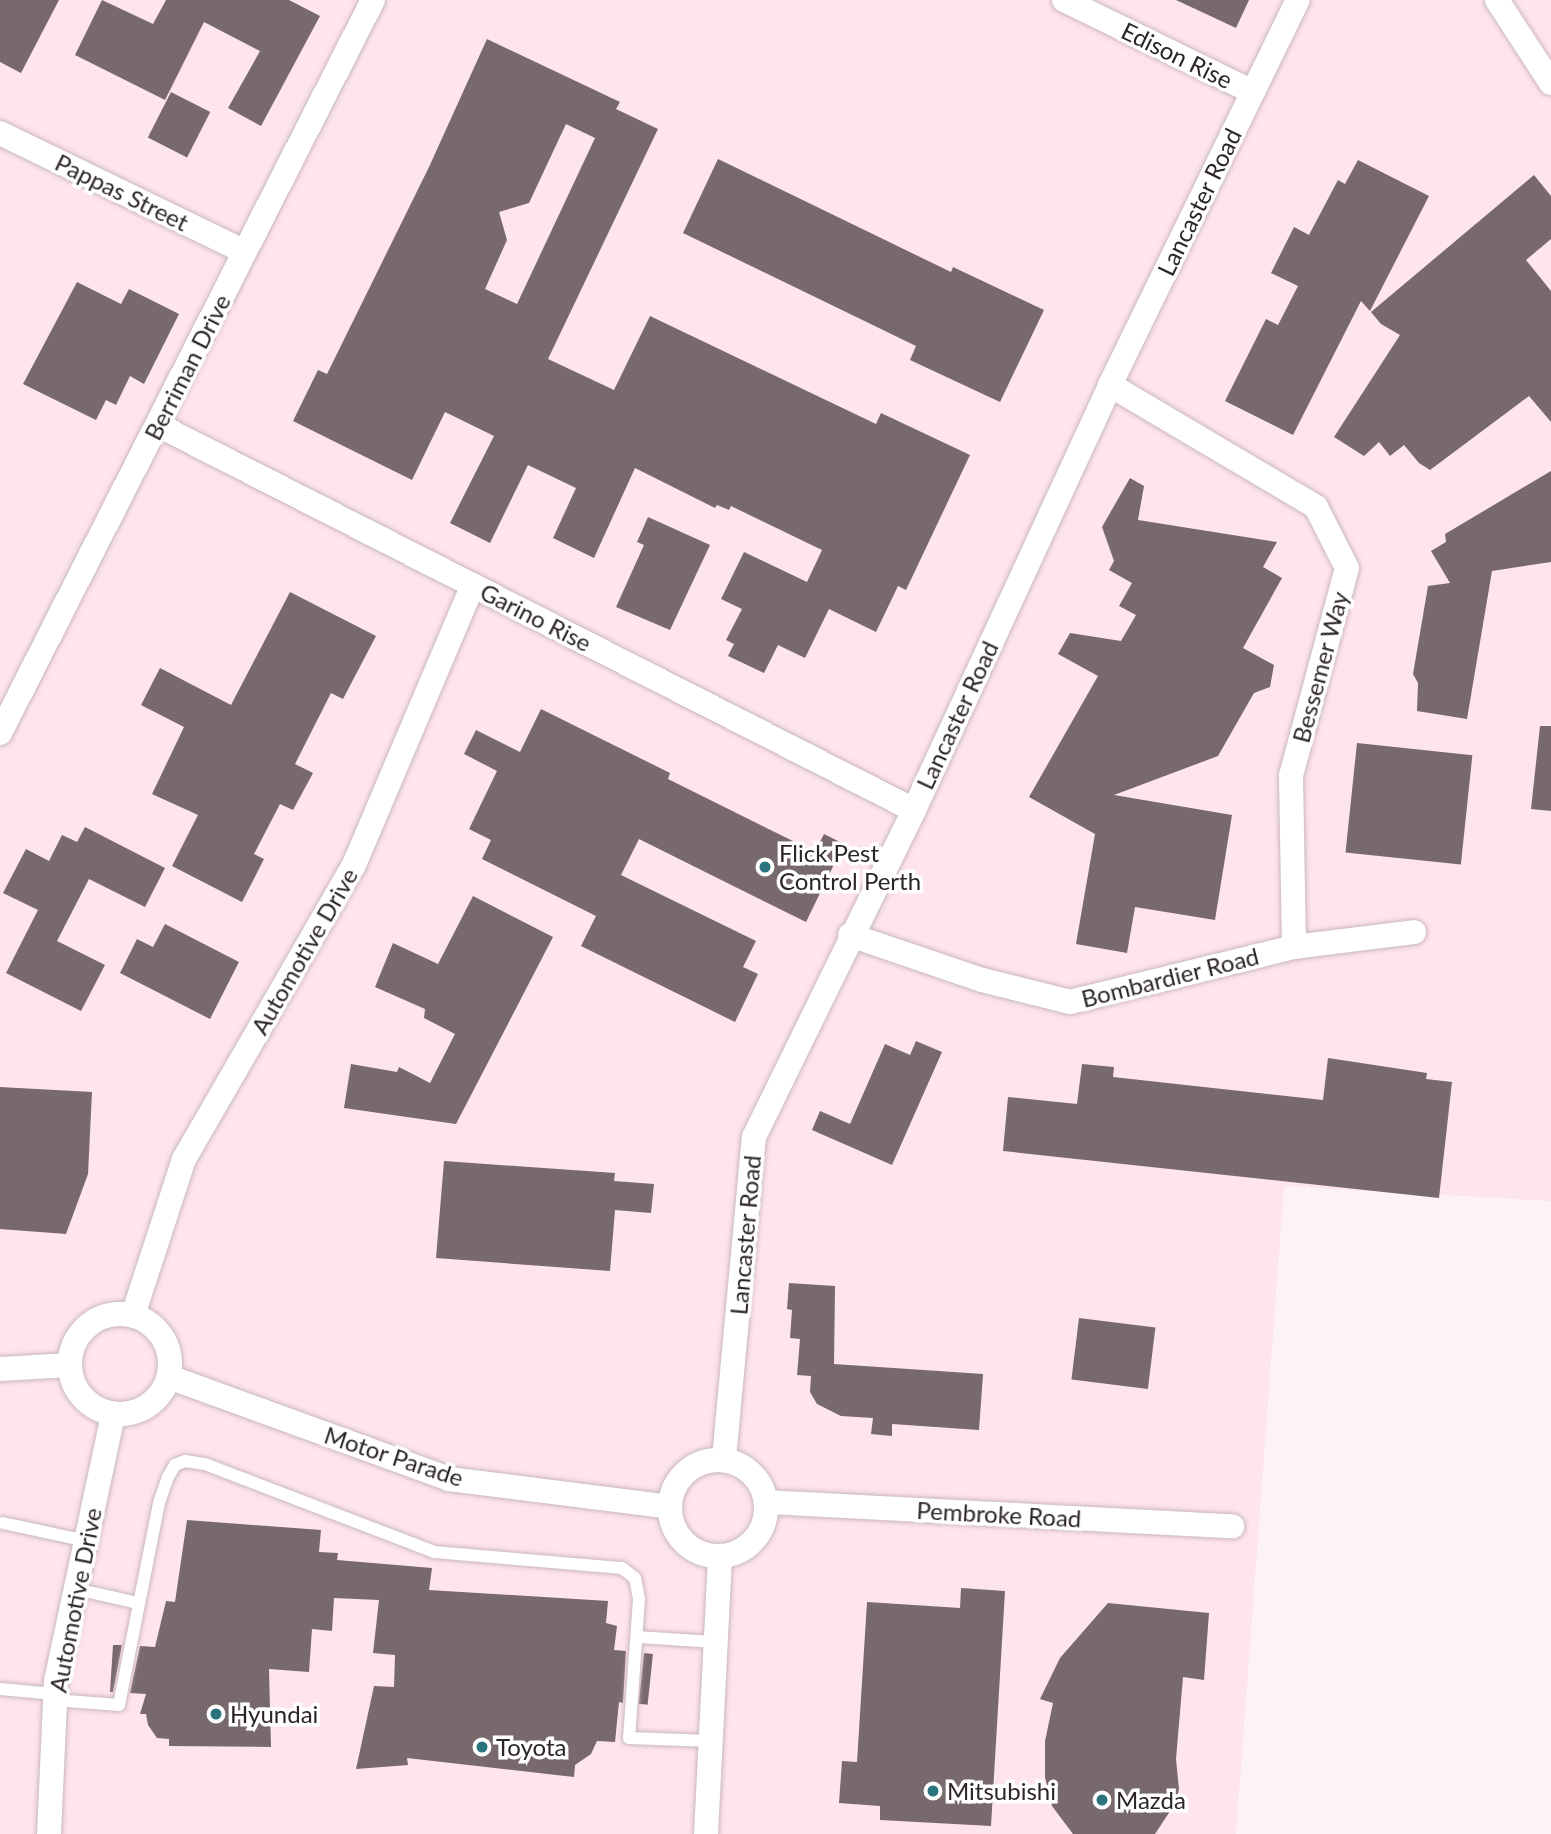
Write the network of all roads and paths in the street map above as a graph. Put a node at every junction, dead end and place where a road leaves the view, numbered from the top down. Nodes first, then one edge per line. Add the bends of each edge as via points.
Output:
1 (373, 0) edge
2 (1064, 0) edge
3 (1297, 0) edge
4 (1497, 0) edge
5 (1551, 83) edge
6 (1253, 92) junction
7 (0, 133) edge
8 (244, 251) junction
9 (1110, 385) junction
10 (159, 425) junction
11 (473, 585) junction
12 (0, 733) edge
13 (914, 810) junction
14 (1414, 932) dead end
15 (850, 935) junction
16 (1294, 947) junction
17 (133, 1315) junction
18 (69, 1365) junction
19 (0, 1369) edge
20 (169, 1377) junction
21 (113, 1414) junction
22 (724, 1459) junction
23 (767, 1502) junction
24 (670, 1507) junction
25 (3, 1522) dead end
26 (1231, 1526) dead end
27 (86, 1541) junction
28 (720, 1556) junction
29 (76, 1589) junction
30 (138, 1603) junction
31 (638, 1637) junction
32 (716, 1642) junction
33 (0, 1689) edge
34 (55, 1697) junction
35 (710, 1741) junction
36 (47, 1832) edge
37 (706, 1834) edge

1 - 8 street, Berriman Drive
2 - 6 street, Edison Rise
3 - 6 street, Lancaster Road
4 - 5 street
6 - 9 street, Lancaster Road
7 - 8 street, Pappas Street
8 - 10 street, Berriman Drive
9 - 13 street, Lancaster Road
9 - 16 street, Bessemer Way via 1316,507 1347,568 1291,776
10 - 11 street, Garino Rise
10 - 12 street, Berriman Drive
11 - 13 street, Garino Rise
11 - 17 street, Automotive Drive via 354,865 184,1159
13 - 15 street, Lancaster Road
14 - 16 street, Bombardier Road
15 - 16 street, Bombardier Road via 982,980 1070,1002
15 - 22 street, Lancaster Road via 754,1137
17 - 18 street via 114,1313 97,1319 82,1331
17 - 20 street via 164,1338 170,1357
18 - 19 street
18 - 21 street via 82,1398
20 - 21 street via 148,1406
20 - 24 street, Motor Parade via 449,1479
21 - 27 street, Automotive Drive
22 - 23 street via 753,1473
22 - 24 street via 701,1463 681,1477
23 - 26 street, Pembroke Road
23 - 28 street via 760,1533 736,1553
24 - 28 street via 672,1523 691,1548
25 - 27 lane
27 - 29 street, Automotive Drive
28 - 32 street
29 - 30 lane
29 - 34 street, Automotive Drive
30 - 31 lane via 167,1477 175,1465 185,1461 205,1464 434,1552 621,1568 635,1578
30 - 34 lane via 119,1705
31 - 32 lane
31 - 35 lane via 629,1738
32 - 35 street
33 - 34 lane
34 - 36 street, Automotive Drive
35 - 37 street

